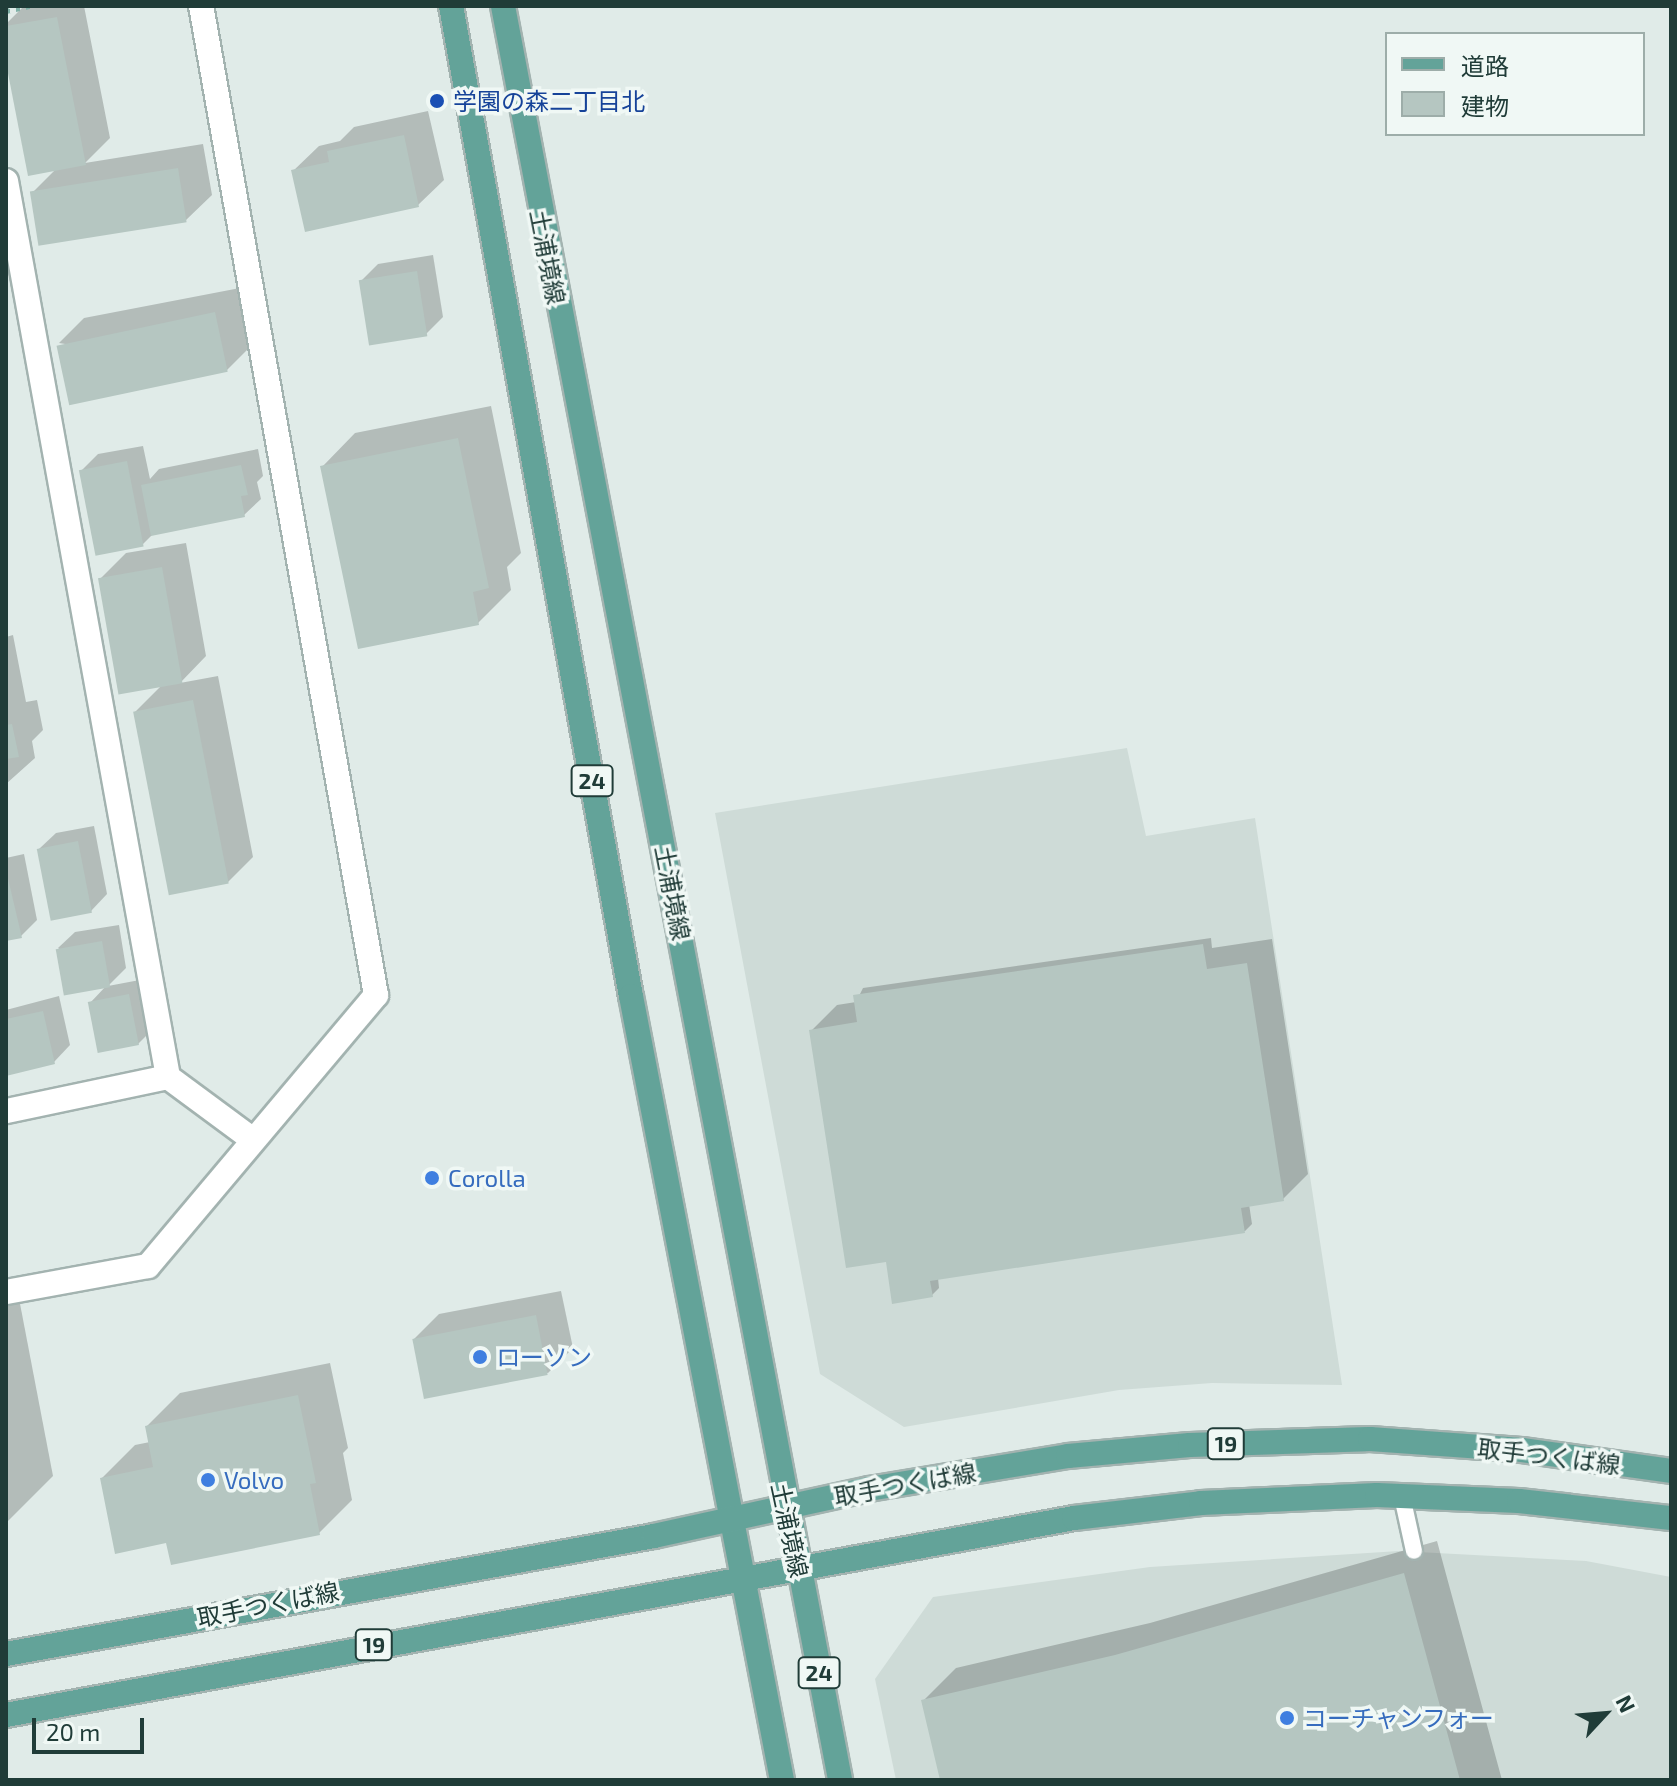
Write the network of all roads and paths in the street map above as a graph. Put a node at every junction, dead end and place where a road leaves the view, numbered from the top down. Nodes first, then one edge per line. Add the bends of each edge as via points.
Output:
1 (30, 6) edge
2 (201, 6) edge
3 (451, 6) edge
4 (503, 6) edge
5 (6, 11) edge
6 (6, 181) edge
7 (168, 1077) junction
8 (6, 1111) edge
9 (253, 1140) junction
10 (6, 1292) edge
11 (1671, 1471) edge
12 (1402, 1496) junction
13 (784, 1508) junction
14 (1671, 1518) edge
15 (731, 1521) junction
16 (1414, 1551) dead end
17 (797, 1565) junction
18 (742, 1577) junction
19 (6, 1654) edge
20 (6, 1715) edge
21 (782, 1780) edge
22 (840, 1780) edge

1 - 5 path
2 - 9 street via 376,995
3 - 15 main road, 土浦境線 / 24
4 - 13 main road, 土浦境線 / 24 via 710,1087
6 - 7 street
7 - 8 street
7 - 9 street
9 - 10 street via 148,1266
11 - 13 main road, 取手つくば線 / 19 via 1522,1450 1370,1439 1190,1445 1068,1456
12 - 14 main road, 取手つくば線 / 19 via 1519,1501
12 - 16 lane
12 - 17 main road, 取手つくば線 / 19 via 1154,1508 957,1535
13 - 15 main road, 取手つくば線 / 19
13 - 17 main road, 土浦境線 / 24
15 - 18 main road, 土浦境線 / 24
15 - 19 main road, 取手つくば線 / 19
17 - 18 main road, 取手つくば線 / 19
17 - 22 main road, 土浦境線 / 24
18 - 20 main road, 取手つくば線 / 19
18 - 21 main road, 土浦境線 / 24

